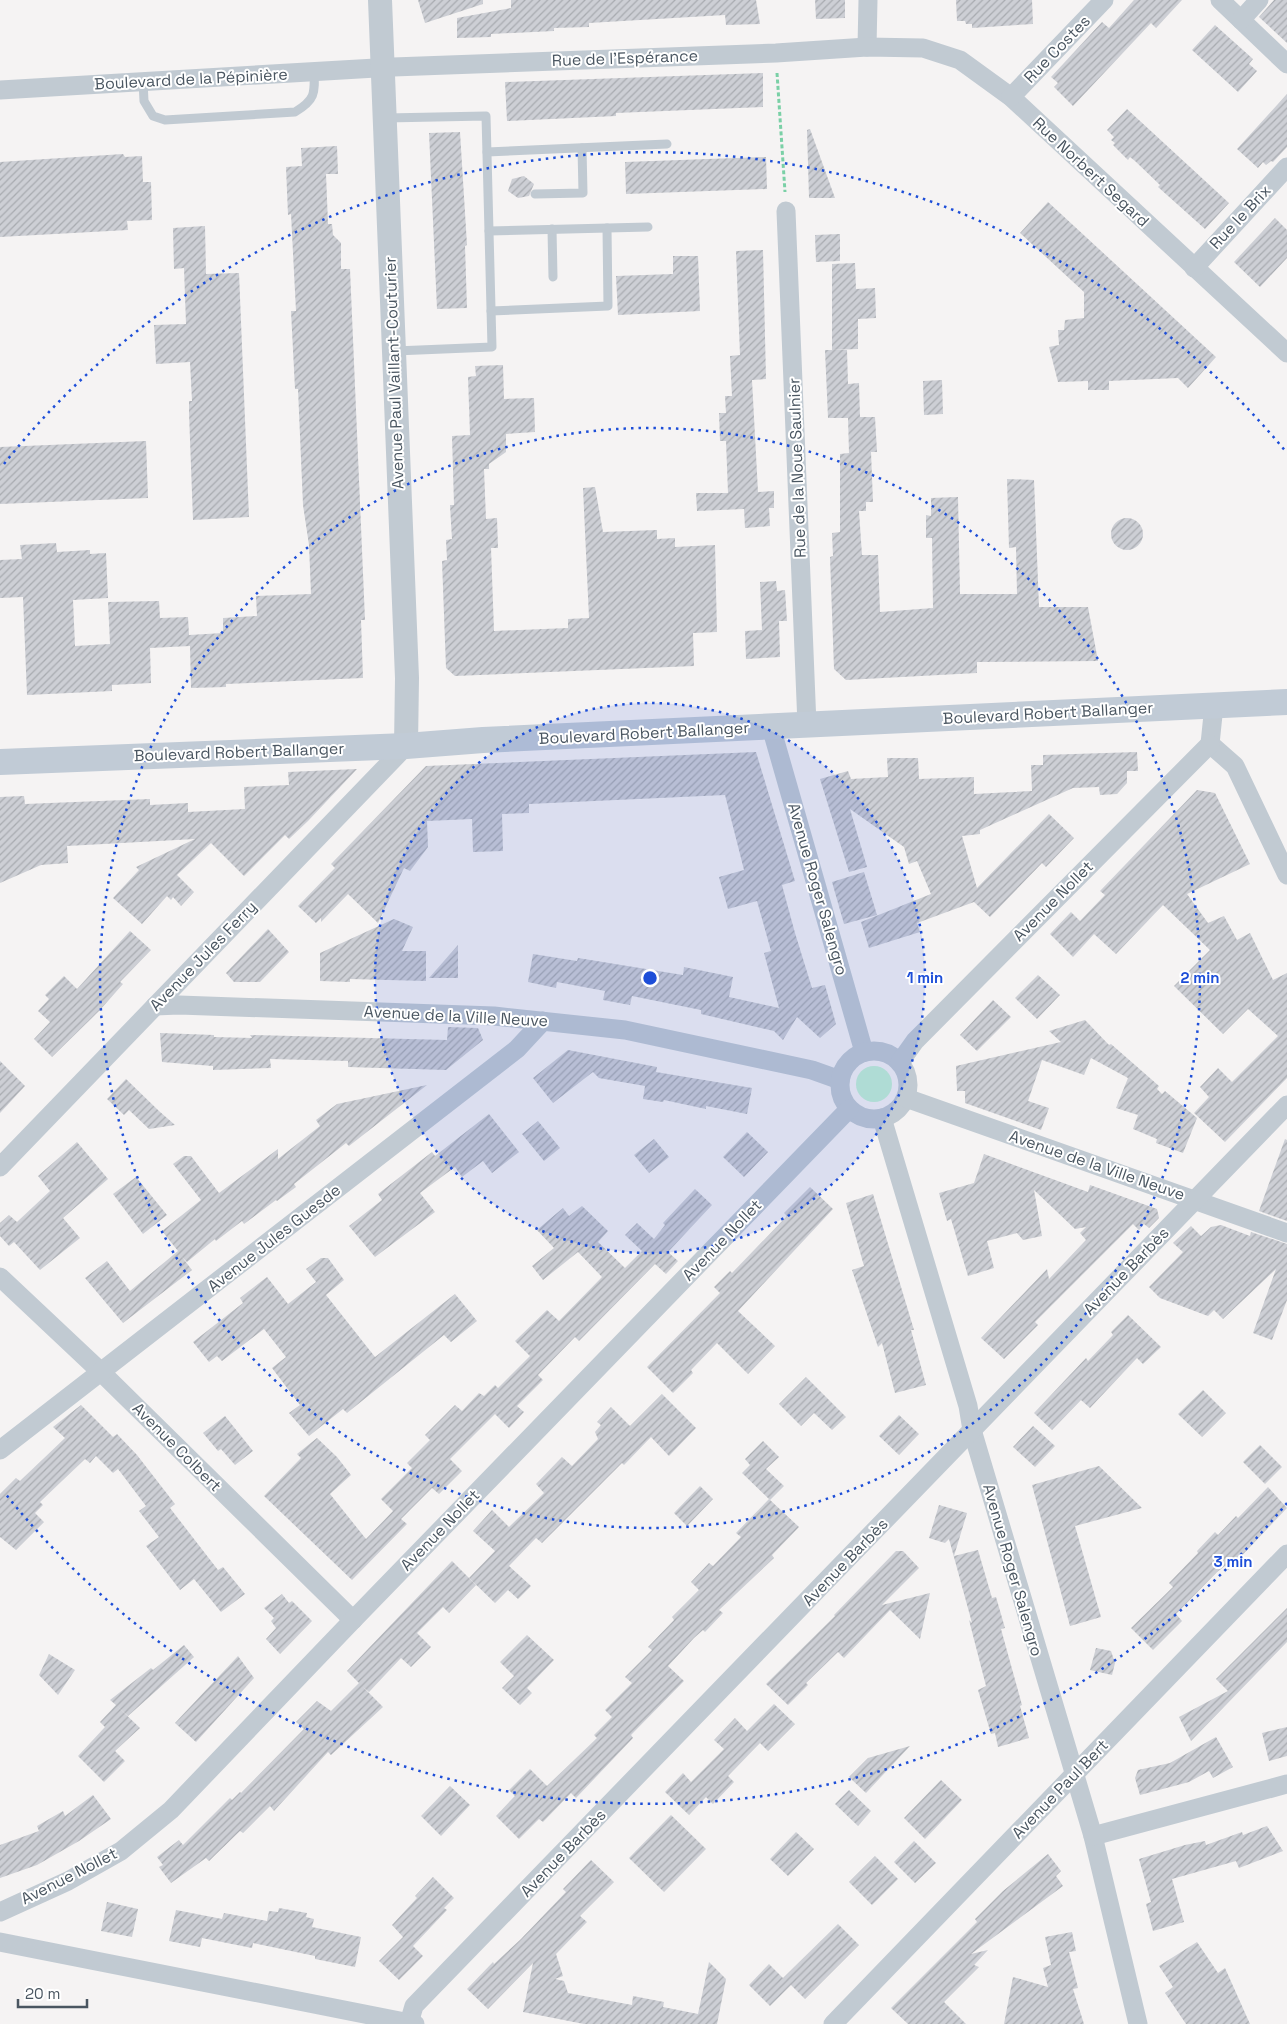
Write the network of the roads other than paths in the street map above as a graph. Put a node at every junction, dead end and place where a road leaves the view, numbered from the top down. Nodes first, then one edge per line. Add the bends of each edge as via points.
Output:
1 (380, 0) edge
2 (868, 0) edge
3 (1104, 0) edge
4 (1220, 0) edge
5 (1260, 0) edge
6 (1241, 20) junction
7 (867, 47) junction
8 (1287, 64) edge
9 (383, 67) junction
10 (314, 71) junction
11 (143, 82) junction
12 (0, 90) edge
13 (1011, 97) junction
14 (384, 118) junction
15 (667, 144) dead end
16 (582, 148) junction
17 (487, 152) junction
18 (1287, 166) edge
19 (535, 194) dead end
20 (786, 211) road end
21 (648, 227) dead end
22 (607, 228) junction
23 (552, 229) junction
24 (489, 231) junction
25 (1194, 268) junction
26 (552, 277) dead end
27 (491, 311) junction
28 (392, 352) junction
29 (1287, 353) edge
30 (1287, 702) edge
31 (1214, 706) junction
32 (807, 725) junction
33 (771, 727) junction
34 (1210, 744) junction
35 (406, 746) junction
36 (0, 762) edge
37 (1287, 875) edge
38 (155, 1006) junction
39 (543, 1020) junction
40 (864, 1052) junction
41 (900, 1062) junction
42 (840, 1080) junction
43 (906, 1098) junction
44 (1287, 1105) edge
45 (849, 1109) junction
46 (882, 1118) junction
47 (0, 1167) edge
48 (1195, 1200) junction
49 (1287, 1233) edge
50 (0, 1277) edge
51 (101, 1372) junction
52 (972, 1430) junction
53 (0, 1450) edge
54 (1287, 1554) edge
55 (352, 1620) junction
56 (1073, 1775) junction
57 (1287, 1784) edge
58 (1093, 1836) junction
59 (0, 1912) edge
60 (0, 1942) edge
61 (413, 2024) edge
62 (833, 2024) edge
63 (1138, 2024) edge

1 - 9 street, Avenue Paul Vaillant-Couturier
2 - 7 street
3 - 13 street, Rue Costes
4 - 6 street
5 - 6 street
6 - 8 street
7 - 9 street, Rue de l'Espérance
7 - 13 street, Rue Norbert Segard via 923,48 960,60
9 - 10 street, Boulevard de la Pépinière
9 - 14 street, Avenue Paul Vaillant-Couturier
10 - 11 street, Boulevard de la Pépinière
10 - 11 lane via 315,94 295,112 165,120 153,116 144,101
11 - 12 street, Boulevard de la Pépinière
13 - 25 street, Rue Norbert Segard
14 - 17 lane via 486,116
14 - 28 street, Avenue Paul Vaillant-Couturier
15 - 16 lane
16 - 17 lane
16 - 19 lane via 583,193
17 - 24 lane
18 - 25 street, Rue le Brix
20 - 32 street, Rue de la Noue Saulnier
21 - 22 lane
22 - 23 lane
22 - 27 lane via 608,306
23 - 24 lane
23 - 26 lane
24 - 27 lane
25 - 29 street, Rue Norbert Segard
27 - 28 lane via 492,347
28 - 35 street, Avenue Paul Vaillant-Couturier via 407,678
30 - 31 main road, Boulevard Robert Ballanger
31 - 32 main road, Boulevard Robert Ballanger
31 - 34 street
32 - 33 main road, Boulevard Robert Ballanger
33 - 35 main road, Boulevard Robert Ballanger
33 - 40 street, Avenue Roger Salengro
34 - 37 street via 1235,766
34 - 41 street, Avenue Nollet via 915,1041
35 - 36 main road, Boulevard Robert Ballanger
35 - 38 street, Avenue Jules Ferry
38 - 39 street, Avenue de la Ville Neuve
38 - 47 street, Avenue Jules Ferry
39 - 42 street, Avenue de la Ville Neuve via 624,1030 812,1070
39 - 51 street, Avenue Jules Guesde via 517,1049
40 - 41 street via 883,1052
40 - 42 street via 848,1062
41 - 43 street via 908,1079
42 - 45 street via 843,1100
43 - 46 street via 896,1110
43 - 48 street, Avenue de la Ville Neuve
44 - 48 street, Avenue Barbès
45 - 46 street via 864,1118
45 - 55 street, Avenue Nollet
46 - 52 street, Avenue Roger Salengro via 968,1406
48 - 49 street, Avenue de la Ville Neuve
48 - 52 street, Avenue Barbès
50 - 51 street, Avenue Colbert
51 - 53 street, Avenue Jules Guesde
51 - 55 street, Avenue Colbert
52 - 56 street, Avenue Roger Salengro
52 - 61 street, Avenue Barbès via 414,2006
54 - 56 street, Avenue Paul Bert
55 - 59 street, Avenue Nollet via 171,1810 121,1851 68,1881
56 - 58 street, Avenue Roger Salengro
56 - 62 street, Avenue Paul Bert
57 - 58 street
58 - 63 street, Avenue Roger Salengro
60 - 61 street

